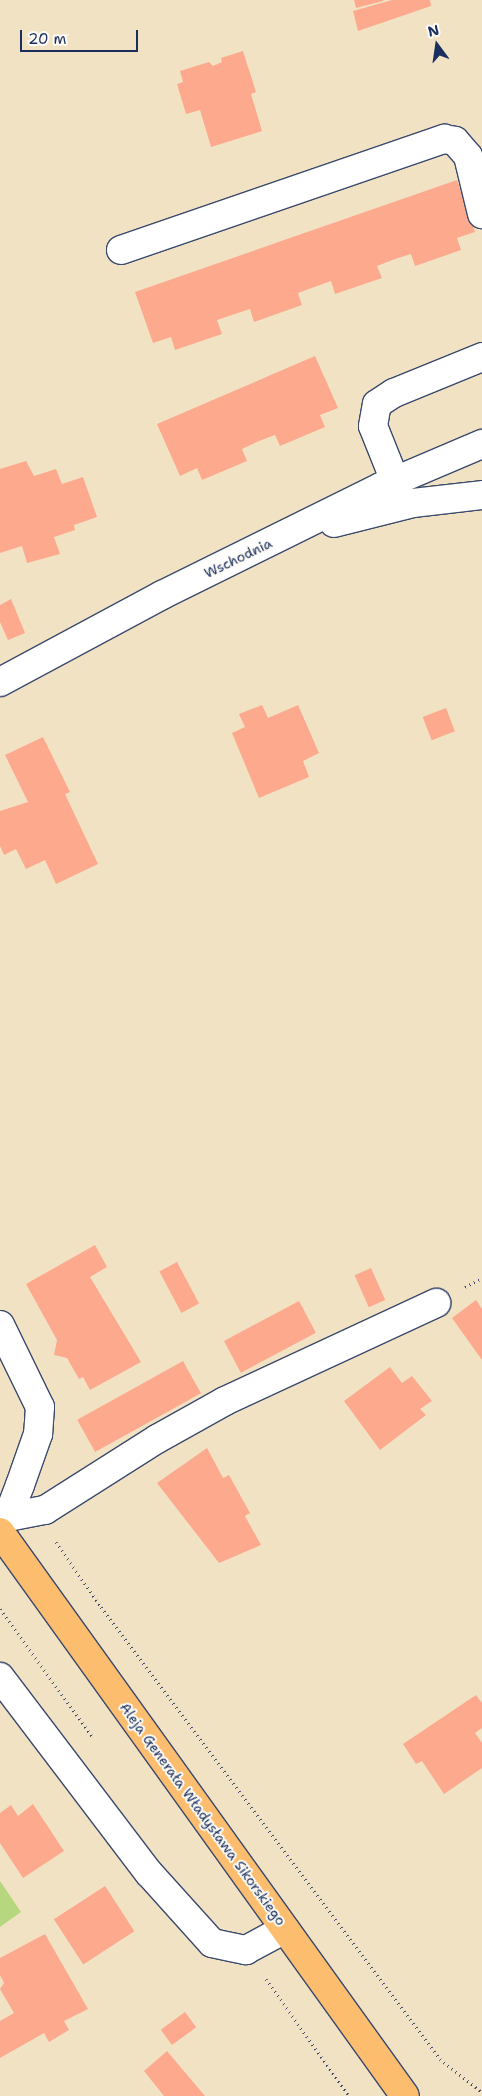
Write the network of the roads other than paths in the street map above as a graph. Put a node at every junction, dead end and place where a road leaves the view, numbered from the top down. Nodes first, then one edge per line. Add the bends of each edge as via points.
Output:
1 (482, 214) edge
2 (122, 250) dead end
3 (482, 357) edge
4 (482, 444) edge
5 (396, 481) junction
6 (482, 495) edge
7 (282, 537) junction
8 (0, 682) edge
9 (436, 1303) dead end
10 (0, 1325) edge
11 (3, 1524) edge
12 (0, 1677) edge
13 (285, 1929) junction
14 (405, 2096) edge

1 - 2 street via 468,156 455,141 444,139
3 - 5 street via 394,393 377,404 374,426
4 - 5 street, Wschodnia
5 - 7 street, Wschodnia
6 - 7 street via 413,503
7 - 8 street, Wschodnia via 162,595
9 - 11 street via 225,1402 157,1439 46,1510
10 - 11 street via 40,1407 38,1434
11 - 13 main road, Aleja Generała Władysława Sikorskiego
12 - 13 street via 149,1872 212,1943 246,1950
13 - 14 main road, Aleja Generała Władysława Sikorskiego

